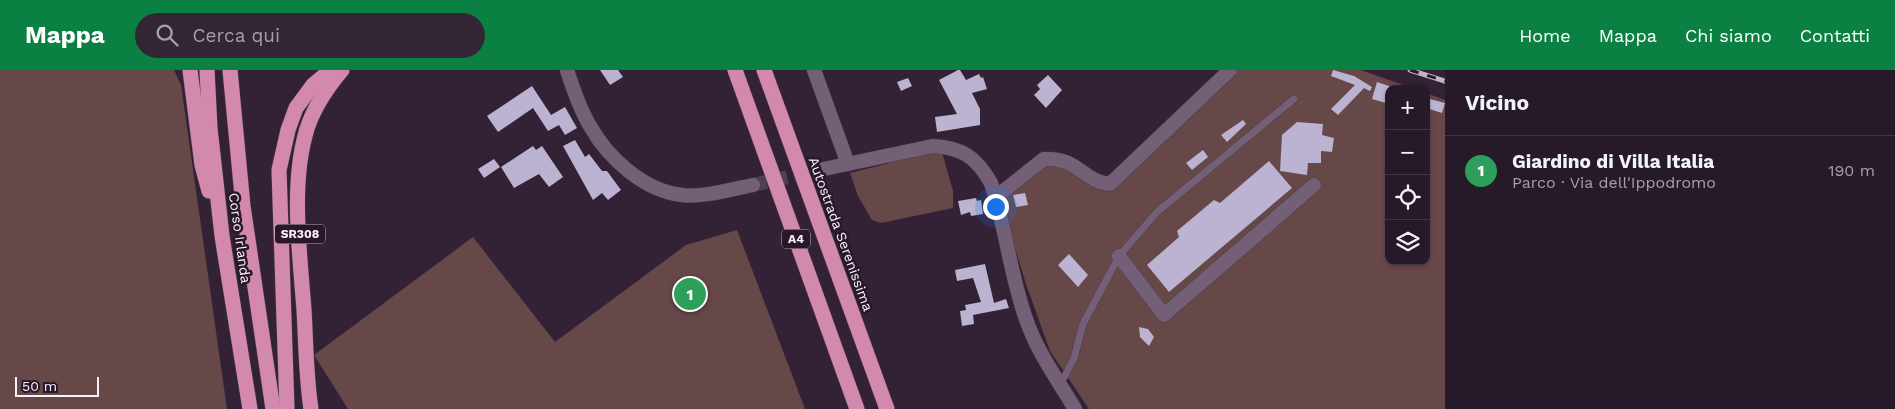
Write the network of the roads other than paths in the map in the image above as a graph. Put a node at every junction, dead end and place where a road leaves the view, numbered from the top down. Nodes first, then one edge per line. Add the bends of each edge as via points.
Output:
1 (190, 70) edge
2 (208, 70) edge
3 (230, 70) edge
4 (331, 70) edge
5 (342, 70) edge
6 (567, 70) edge
7 (735, 70) edge
8 (764, 70) edge
9 (814, 70) edge
10 (1230, 70) edge
11 (1294, 99) dead end
12 (848, 164) junction
13 (819, 170) tunnel mouth
14 (753, 185) tunnel mouth
15 (1314, 185) dead end
16 (996, 197) junction
17 (222, 236) junction
18 (1118, 256) junction
19 (1059, 383) junction
20 (250, 409) edge
21 (273, 409) edge
22 (287, 409) edge
23 (311, 409) edge
24 (857, 409) edge
25 (887, 409) edge
26 (1076, 409) edge

1 - 17 highway via 202,165
2 - 17 highway, Corso Irlanda via 210,128
3 - 21 highway, Corso Irlanda via 235,148
4 - 22 highway via 313,85 296,108 279,170
5 - 23 highway, SR308 via 314,112 305,136 299,180 301,274
6 - 14 street via 590,127 631,173 645,182 669,192
7 - 24 highway, A4
8 - 25 highway, Autostrada Serenissima / A4
9 - 12 street
10 - 16 street via 1110,184 1101,183 1065,160 1044,159
11 - 18 lane via 1157,212
12 - 13 street
12 - 16 street via 933,146 952,147 970,156 984,170
15 - 18 street via 1164,315
16 - 19 street via 1026,321
17 - 20 highway, Corso Irlanda
18 - 19 lane via 1086,317 1066,376
19 - 26 street

